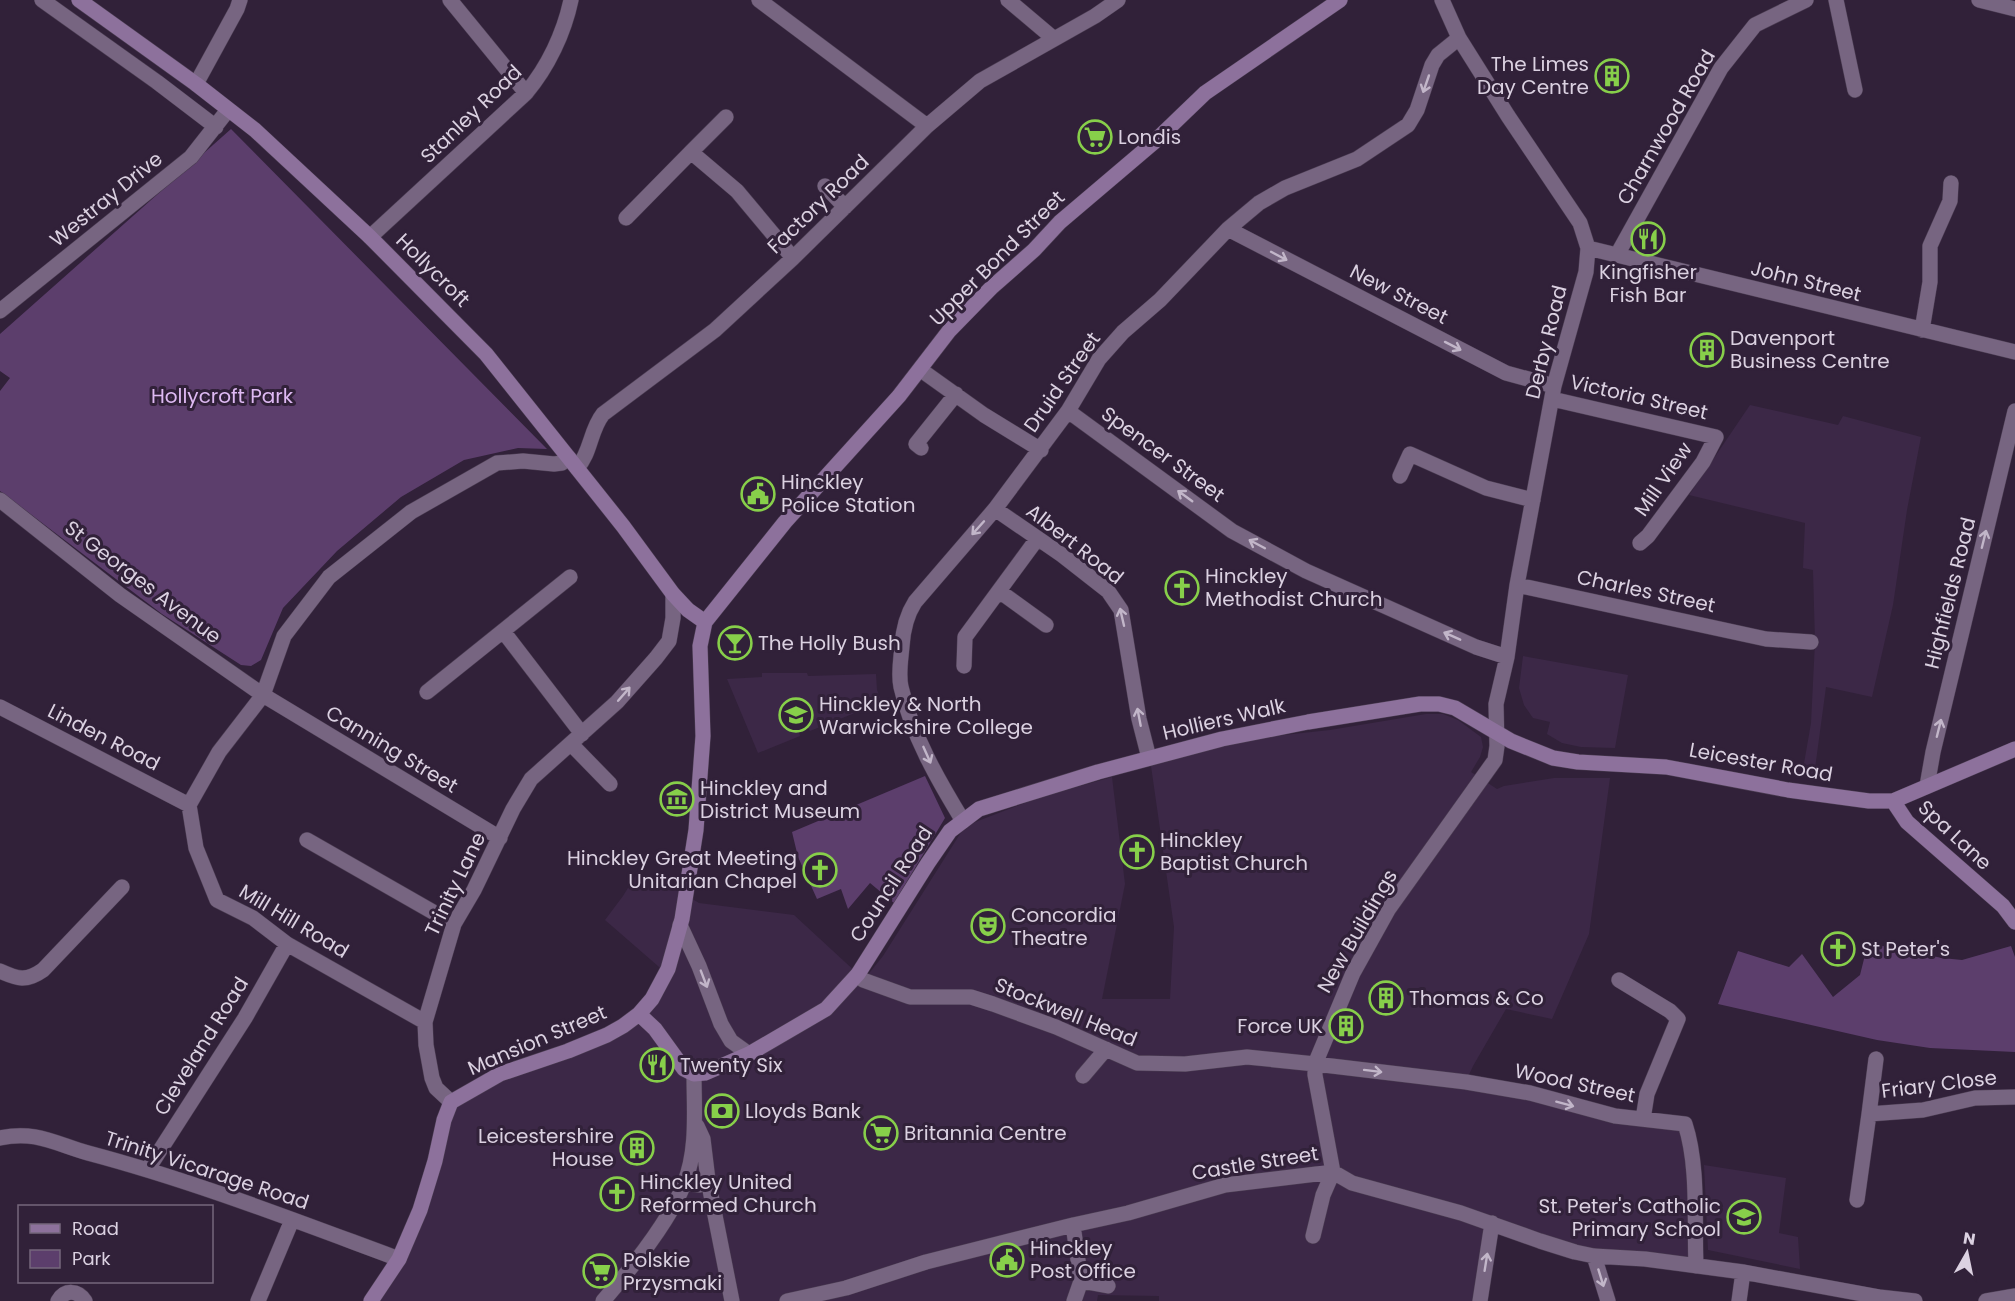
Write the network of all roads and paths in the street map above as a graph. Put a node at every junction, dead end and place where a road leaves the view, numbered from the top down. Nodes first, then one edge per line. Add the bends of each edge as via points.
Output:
1 (42, 0) edge
2 (79, 0) edge
3 (240, 0) edge
4 (450, 0) edge
5 (571, 0) edge
6 (759, 0) edge
7 (1008, 0) edge
8 (1119, 0) edge
9 (1340, 0) edge
10 (1442, 0) edge
11 (1806, 0) edge
12 (1836, 0) edge
13 (1979, 0) edge
14 (1789, 4) edge
15 (2015, 9) edge
16 (1053, 38) junction
17 (1459, 38) junction
18 (196, 84) junction
19 (1855, 90) dead end
20 (526, 93) junction
21 (228, 110) junction
22 (726, 117) dead end
23 (927, 126) junction
24 (216, 127) junction
25 (691, 152) junction
26 (1951, 183) dead end
27 (825, 186) dead end
28 (845, 207) junction
29 (626, 218) dead end
30 (1228, 229) junction
31 (370, 237) junction
32 (1588, 248) junction
33 (1617, 255) junction
34 (793, 258) junction
35 (3, 304) edge
36 (1922, 330) junction
37 (2015, 352) edge
38 (921, 369) junction
39 (1553, 393) junction
40 (956, 394) junction
41 (1068, 411) junction
42 (2015, 411) edge
43 (1716, 437) joint
44 (921, 448) dead end
45 (1041, 450) junction
46 (573, 463) junction
47 (1400, 476) dead end
48 (0, 500) edge
49 (1533, 500) junction
50 (995, 509) junction
51 (1037, 539) junction
52 (1640, 543) dead end
53 (570, 577) dead end
54 (1517, 585) junction
55 (999, 591) junction
56 (673, 594) junction
57 (705, 622) junction
58 (1046, 625) dead end
59 (503, 631) junction
60 (1811, 642) dead end
61 (1507, 657) junction
62 (964, 666) dead end
63 (427, 692) dead end
64 (262, 695) junction
65 (0, 707) edge
66 (1497, 731) junction
67 (576, 739) junction
68 (2015, 749) edge
69 (1149, 758) junction
70 (610, 784) dead end
71 (1928, 786) junction
72 (1893, 801) junction
73 (189, 805) junction
74 (963, 821) junction
75 (500, 838) junction
76 (307, 840) dead end
77 (122, 887) dead end
78 (2015, 922) edge
79 (454, 924) junction
80 (680, 925) junction
81 (287, 944) junction
82 (0, 971) edge
83 (858, 974) junction
84 (1619, 980) dead end
85 (639, 1014) junction
86 (425, 1022) junction
87 (1106, 1049) junction
88 (749, 1054) junction
89 (1876, 1059) dead end
90 (1315, 1064) junction
91 (694, 1074) junction
92 (1083, 1077) dead end
93 (2015, 1097) edge
94 (451, 1102) junction
95 (1869, 1113) junction
96 (1643, 1119) junction
97 (695, 1120) junction
98 (0, 1138) edge
99 (148, 1169) junction
100 (1333, 1172) junction
101 (708, 1180) junction
102 (684, 1183) junction
103 (1857, 1200) dead end
104 (292, 1220) junction
105 (1492, 1223) junction
106 (1073, 1225) junction
107 (1313, 1236) dead end
108 (1594, 1256) junction
109 (399, 1259) junction
110 (1696, 1266) junction
111 (1743, 1272) junction
112 (1081, 1281) junction
113 (1108, 1286) dead end
114 (2015, 1296) edge
115 (1076, 1300) edge
116 (58, 1301) edge
117 (85, 1301) edge
118 (258, 1301) edge
119 (371, 1301) edge
120 (603, 1301) edge
121 (732, 1301) edge
122 (787, 1301) edge
123 (1480, 1301) edge
124 (1608, 1301) edge
125 (1739, 1301) edge
126 (1915, 1301) edge
127 (1986, 1301) edge

1 - 24 street
2 - 18 main road, Hollycroft
3 - 18 street
4 - 20 street
5 - 20 street, Stanley Road via 566,25 537,81
6 - 23 street
7 - 16 street
8 - 16 street, Factory Road
9 - 38 main road, Upper Bond Street via 1205,93 991,288 949,331
10 - 17 street, Derby Road
11 - 14 street, Charnwood Road
12 - 19 street
13 - 15 street
14 - 33 street, Charnwood Road via 1755,25 1721,68
16 - 23 street, Factory Road via 986,76
17 -> 30 street, Druid Street via 1432,65 1408,125 1357,159 1270,195
17 - 32 street, Derby Road via 1580,224
18 - 21 main road, Hollycroft
20 - 31 street, Stanley Road
21 - 24 street, Westray Drive
21 - 31 main road, Hollycroft via 255,130
22 - 25 street
23 - 28 street, Factory Road
24 - 35 street, Westray Drive via 192,157
25 - 29 street
25 - 34 street via 736,191
26 - 36 street via 1950,201 1930,246 1930,282
27 - 28 street
28 - 34 street, Factory Road
30 -> 39 street, New Street via 1506,374
30 - 41 street, Druid Street via 1099,359
31 - 46 main road, Hollycroft via 486,354
32 - 33 street, John Street
32 - 39 street, Derby Road via 1586,272
33 - 36 street, John Street
34 - 46 street, Factory Road via 696,346 603,414 593,429 583,462
36 - 37 street, John Street
38 - 40 street
38 - 57 main road, Upper Bond Street via 784,522
39 - 43 street, Victoria Street
39 - 49 street, Derby Road
40 - 44 street via 916,444
40 - 45 street
41 - 45 street, Druid Street
61 -> 41 street, Spencer Street via 1476,647 1306,571 1232,531
71 -> 42 street, Highfields Road
43 - 52 street, Mill View via 1703,462
45 - 50 street, Druid Street
46 - 56 main road, Hollycroft
46 - 64 street via 497,463 411,512 329,577 284,636
47 - 49 street via 1410,454 1486,488
48 - 64 street, St Georges Avenue via 120,595
49 - 54 street, Derby Road
50 - 51 street, Albert Road
50 -> 74 street, Druid Street via 915,602 907,614 903,637 901,686 909,715
51 - 55 street
69 -> 51 street, Albert Road via 1121,610 1108,591
53 - 59 street
54 - 60 street, Charles Street via 1766,639
54 - 61 street, Derby Road
55 - 58 street
55 - 62 street via 965,637
56 - 57 main road, Hollycroft
67 -> 56 street, Trinity Lane via 617,702 669,641
57 - 80 main road via 700,646 703,736 699,797
59 - 63 street
59 - 67 street
61 - 66 street, Derby Road via 1496,704
64 - 73 street via 219,752
64 - 75 street, Canning Street
65 - 73 street, Linden Road
66 - 69 main road, Holliers Walk via 1455,708 1420,704 1222,739
66 - 72 main road, Leicester Road via 1536,752 1566,760 1666,767 1788,790
66 - 90 street, New Buildings via 1496,753 1490,769 1388,910 1353,973
67 - 70 street
67 - 75 street, Trinity Lane via 531,779
68 - 71 main road, Leicester Road
69 - 74 main road, Holliers Walk via 979,810
71 - 72 main road, Leicester Road
72 - 78 main road, Spa Lane via 1907,822 2003,906
73 - 81 street, Mill Hill Road via 196,848 217,900 253,918
74 - 83 main road, Council Road via 950,831 928,863
75 - 79 street, Trinity Lane
76 - 79 street
77 - 82 street via 43,970 31,978 16,978
79 - 86 street, Trinity Lane
80 - 85 main road via 668,969
80 -> 88 street via 721,1024 731,1041
81 - 86 street, Mill Hill Road
81 - 99 street, Cleveland Road via 245,1018
83 - 87 street, Stockwell Head via 863,980 910,996 970,997
83 - 88 main road via 826,1009
84 - 96 street via 1678,1019 1647,1094
85 - 91 main road via 684,1069
85 - 94 main road, Mansion Street via 607,1035 500,1074
86 - 94 street, Trinity Lane via 432,1078 436,1088
87 - 90 street, Stockwell Head via 1137,1063 1185,1064 1247,1057
87 - 92 street
88 - 91 main road
89 - 95 street, Friary Close
90 -> 96 street, Wood Street via 1476,1083
90 - 100 street, New Buildings
91 - 97 street
93 - 95 street, Friary Close via 1975,1098 1923,1110
94 - 109 main road via 420,1210
95 - 103 street, Friary Close
96 - 110 street, Wood Street via 1685,1124 1693,1175
97 - 101 street via 703,1139
97 - 102 street
98 - 99 street, Trinity Vicarage Road via 26,1134
99 - 104 street, Trinity Vicarage Road
100 - 105 street, Castle Street via 1352,1183
100 - 106 street, Castle Street via 1225,1185
100 - 107 street
101 - 102 street via 700,1185
101 - 121 street
102 - 120 street via 640,1256
104 - 109 street, Trinity Vicarage Road
104 - 118 street
105 - 108 street, Castle Street
123 -> 105 street
106 - 112 street
106 - 122 street, Castle Street
108 - 110 street, Castle Street
108 -> 124 street
109 - 119 main road
110 - 111 street, Castle Street
111 - 125 street
111 - 126 street, Castle Street
112 - 113 street
112 - 115 street
114 - 127 street
116 - 117 street via 63,1294 74,1292

